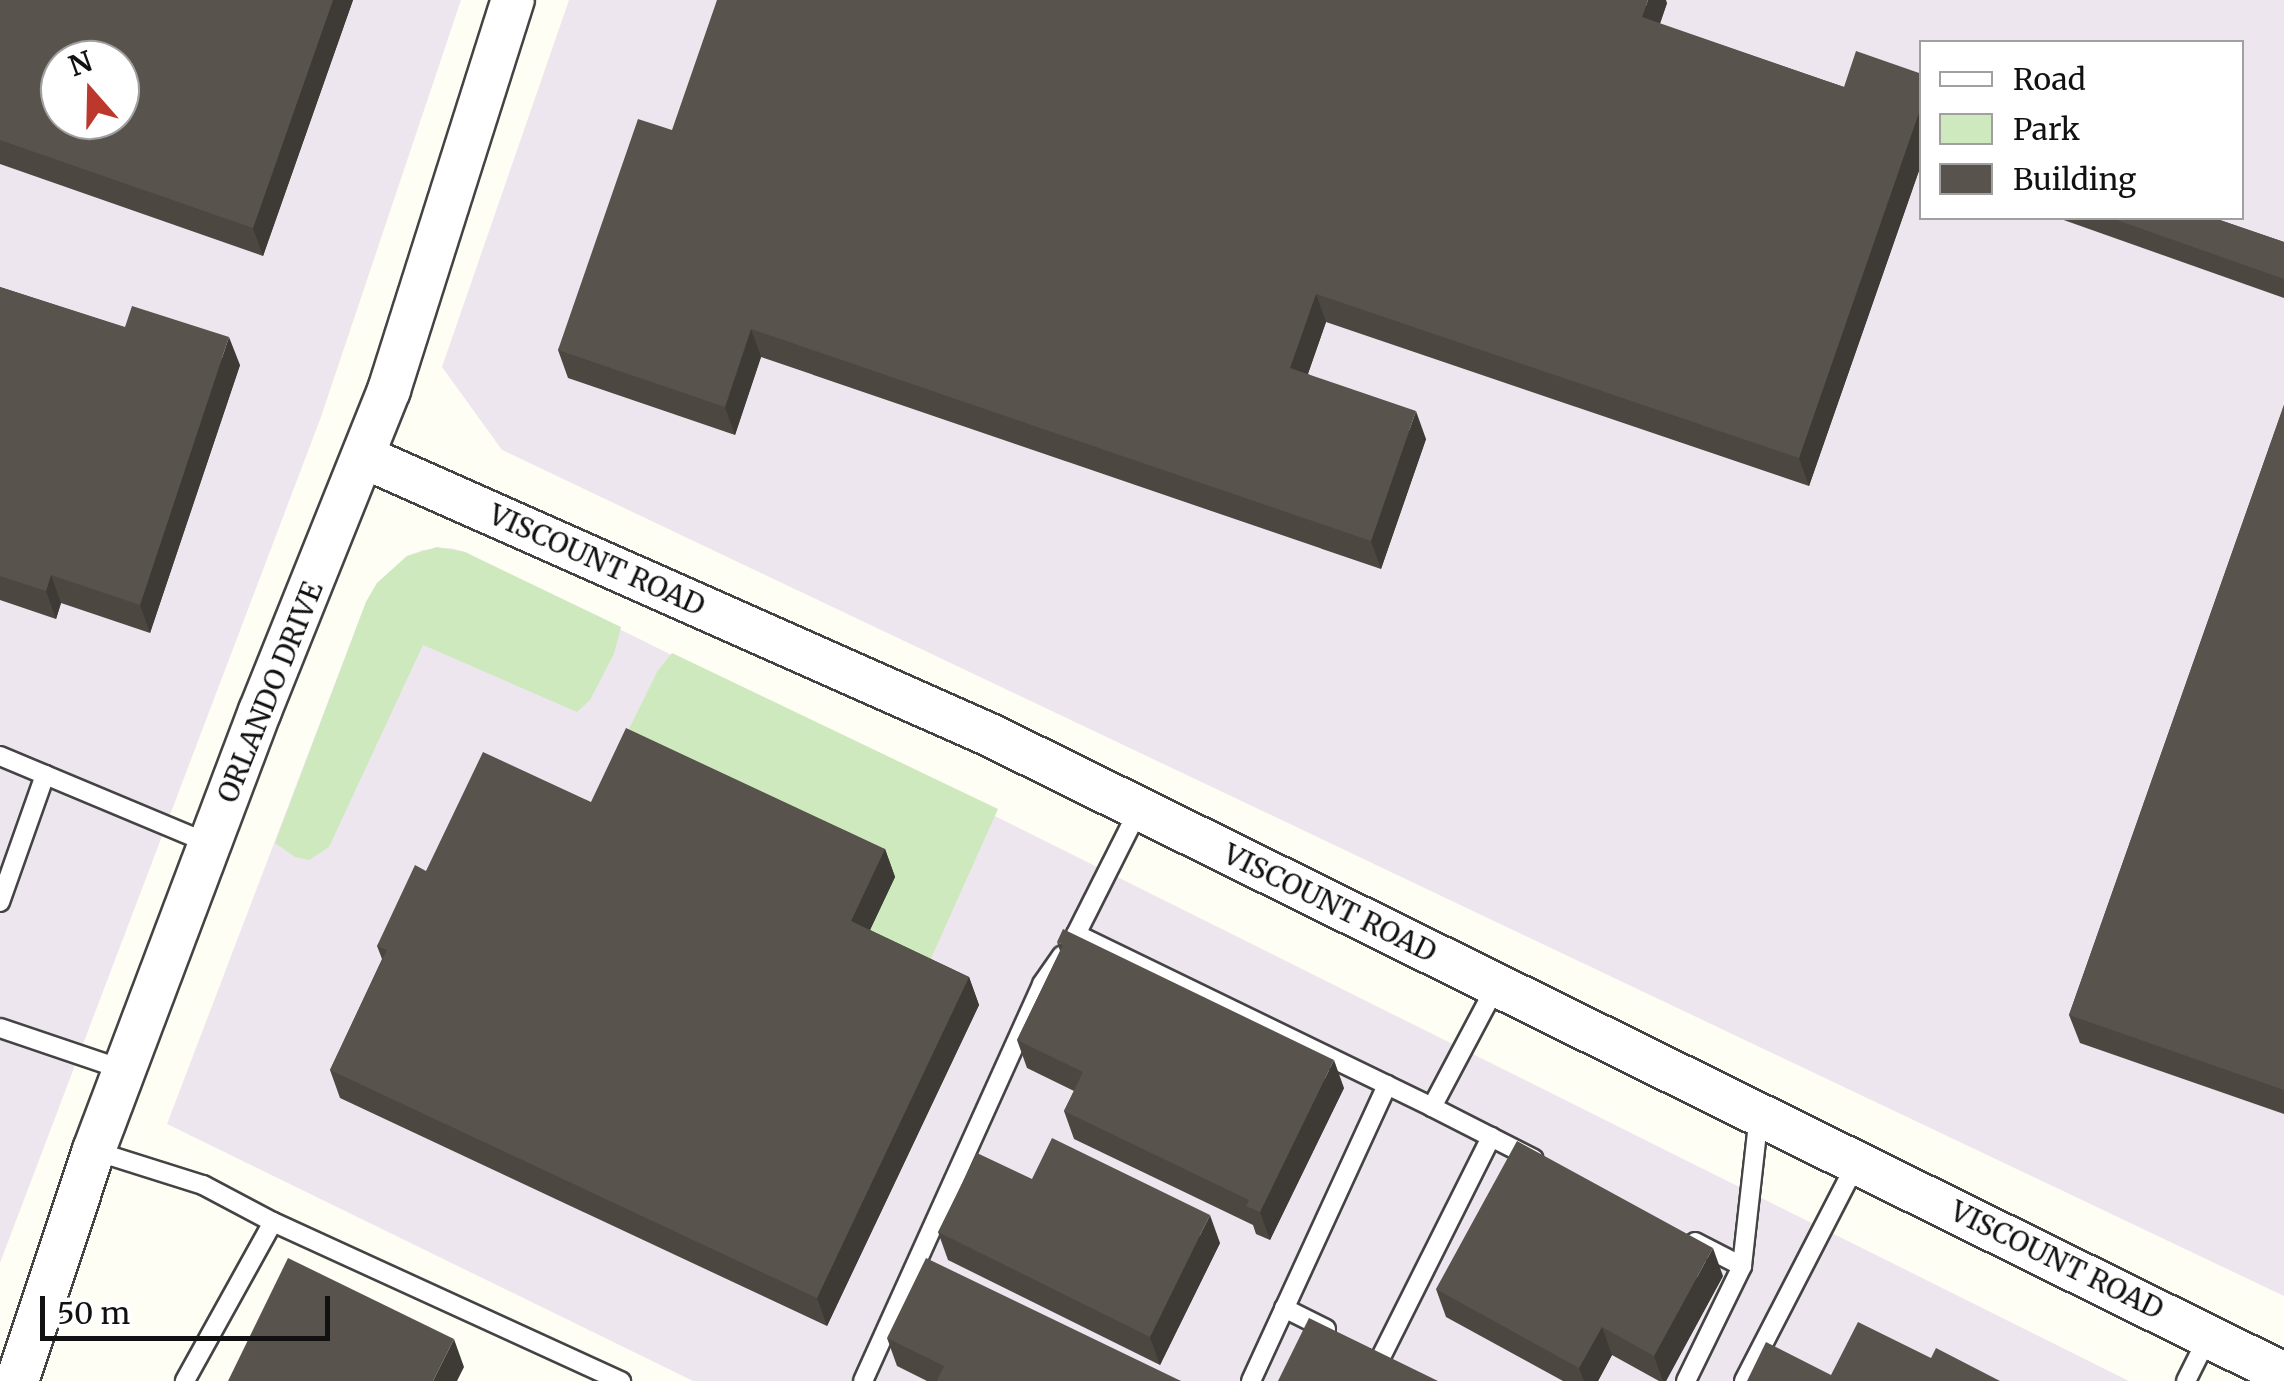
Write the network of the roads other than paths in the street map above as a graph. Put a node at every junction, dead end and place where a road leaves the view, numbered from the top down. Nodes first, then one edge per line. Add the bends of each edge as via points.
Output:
1 (513, 0) edge
2 (364, 457) junction
3 (0, 756) edge
4 (45, 775) junction
5 (1138, 809) junction
6 (210, 844) junction
7 (0, 902) edge
8 (1076, 934) junction
9 (1496, 985) junction
10 (0, 1028) edge
11 (124, 1070) junction
12 (1387, 1086) junction
13 (1432, 1107) junction
14 (1759, 1115) junction
15 (1491, 1137) junction
16 (94, 1150) junction
17 (1857, 1162) junction
18 (1558, 1172) edge
19 (274, 1222) junction
20 (1675, 1231) edge
21 (1742, 1266) junction
22 (1284, 1308) junction
23 (2209, 1335) junction
24 (1366, 1348) junction
25 (1400, 1364) edge
26 (2284, 1374) edge
27 (17, 1381) edge
28 (185, 1381) edge
29 (621, 1381) edge
30 (863, 1381) edge
31 (1250, 1381) edge
32 (1686, 1381) edge
33 (1744, 1381) edge
34 (2186, 1381) edge

1 - 2 street, ORLANDO DRIVE
2 - 5 street, VISCOUNT ROAD via 992,736
2 - 6 street, ORLANDO DRIVE
3 - 4 lane
4 - 6 lane
4 - 7 lane
5 - 8 lane
5 - 9 street, VISCOUNT ROAD
6 - 11 street, ORLANDO DRIVE
8 - 12 lane
8 - 30 lane via 1042,984
9 - 13 lane
9 - 14 street, VISCOUNT ROAD
10 - 11 lane
11 - 16 street, ORLANDO DRIVE
12 - 13 lane
12 - 22 lane
13 - 15 lane
14 - 17 street, VISCOUNT ROAD
14 - 21 lane
15 - 18 lane
15 - 24 lane
16 - 19 lane via 203,1185
16 - 27 street, ORLANDO DRIVE
17 - 23 street, VISCOUNT ROAD
17 - 33 lane
19 - 28 lane
19 - 29 lane
20 - 21 lane
21 - 32 lane
22 - 24 lane
22 - 31 lane
23 - 26 street, VISCOUNT ROAD
23 - 34 lane
24 - 25 lane

